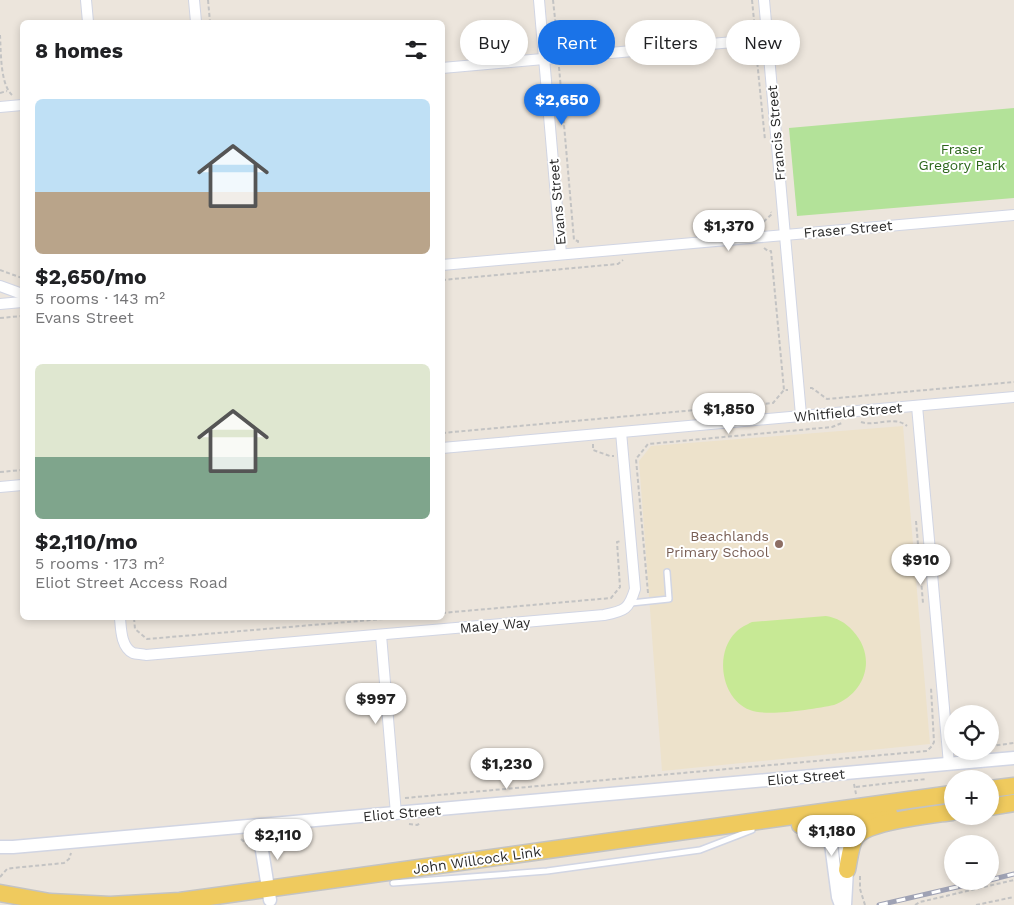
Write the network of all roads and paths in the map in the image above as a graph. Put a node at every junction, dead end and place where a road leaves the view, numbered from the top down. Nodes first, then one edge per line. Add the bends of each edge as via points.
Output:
1 (86, 0) edge
2 (194, 0) edge
3 (208, 0) edge
4 (539, 0) edge
5 (553, 0) edge
6 (752, 0) edge
7 (764, 0) edge
8 (88, 20) edge
9 (196, 20) edge
10 (210, 20) edge
11 (541, 20) edge
12 (555, 20) edge
13 (754, 20) edge
14 (766, 20) edge
15 (0, 35) edge
16 (726, 43) edge
17 (615, 53) edge
18 (538, 60) edge
19 (545, 65) edge
20 (758, 65) edge
21 (769, 65) edge
22 (559, 67) dead end
23 (445, 68) edge
24 (8, 91) junction
25 (0, 93) edge
26 (13, 96) dead end
27 (20, 105) edge
28 (0, 107) edge
29 (766, 149) dead end
30 (771, 207) dead end
31 (1014, 215) edge
32 (761, 230) dead end
33 (785, 235) junction
34 (578, 245) dead end
35 (763, 245) dead end
36 (561, 254) junction
37 (626, 258) dead end
38 (445, 265) edge
39 (0, 270) edge
40 (20, 277) edge
41 (445, 280) edge
42 (0, 286) edge
43 (20, 293) edge
44 (20, 302) edge
45 (0, 304) edge
46 (20, 316) edge
47 (0, 318) edge
48 (1014, 382) edge
49 (806, 388) dead end
50 (792, 389) dead end
51 (784, 390) junction
52 (1014, 397) edge
53 (918, 406) junction
54 (801, 415) junction
55 (856, 420) dead end
56 (846, 421) dead end
57 (911, 431) dead end
58 (621, 432) junction
59 (445, 433) edge
60 (593, 446) dead end
61 (445, 448) edge
62 (634, 455) dead end
63 (640, 455) junction
64 (612, 456) dead end
65 (20, 470) edge
66 (0, 472) edge
67 (20, 485) edge
68 (0, 487) edge
69 (916, 519) dead end
70 (617, 542) dead end
71 (667, 572) dead end
72 (648, 601) junction
73 (631, 603) junction
74 (924, 608) dead end
75 (445, 613) edge
76 (120, 620) edge
77 (134, 620) edge
78 (371, 620) edge
79 (381, 635) junction
80 (930, 685) dead end
81 (1014, 743) edge
82 (999, 745) edge
83 (932, 746) junction
84 (939, 746) dead end
85 (1014, 758) edge
86 (949, 764) junction
87 (933, 778) dead end
88 (854, 779) dead end
89 (1014, 786) edge
90 (855, 787) junction
91 (999, 788) edge
92 (944, 795) edge
93 (1014, 796) edge
94 (406, 798) dead end
95 (856, 798) dead end
96 (999, 798) edge
97 (1014, 803) edge
98 (944, 805) edge
99 (999, 806) edge
100 (944, 813) edge
101 (396, 814) junction
102 (835, 815) junction
103 (258, 826) junction
104 (0, 847) edge
105 (72, 853) dead end
106 (847, 870) junction
107 (0, 877) edge
108 (1014, 880) edge
109 (0, 893) edge
110 (270, 895) junction
111 (1014, 897) edge
112 (0, 902) edge
113 (15, 905) edge
114 (231, 905) edge
115 (841, 905) edge
116 (845, 905) edge
117 (915, 905) edge
118 (976, 905) edge

1 - 8 street
2 - 9 street
3 - 10 path
4 - 11 street, Evans Street
5 - 12 path
6 - 13 path
7 - 14 street, Francis Street
15 - 24 path via 4,82
16 - 17 street
18 - 23 street
19 - 36 street, Evans Street
20 - 29 path
21 - 33 street, Francis Street
22 - 34 path via 574,240
24 - 25 path
24 - 26 path
27 - 28 street
30 - 32 path via 772,214 761,224
31 - 33 street, Fraser Street
33 - 36 street, Fraser Street
33 - 54 street, Francis Street
35 - 51 path via 771,251
36 - 38 street, Fraser Street
37 - 41 path via 618,264
39 - 40 path
42 - 43 street
44 - 45 street
46 - 47 path
48 - 49 path via 826,399 812,388
50 - 51 path
51 - 59 path via 773,403 598,419 592,424 585,420
52 - 53 street, Whitfield Street
53 - 54 street, Whitfield Street
53 - 86 street
54 - 58 street, Whitfield Street
55 - 57 path via 866,423 903,422
56 - 63 path via 832,427 648,444
58 - 61 street, Whitfield Street
58 - 73 street via 636,588
60 - 64 path via 593,450
62 - 63 path
63 - 72 path via 636,459
65 - 66 path
67 - 68 street
69 - 74 path
70 - 75 path via 620,587 611,598
71 - 72 lane via 669,599
72 - 73 lane
73 - 79 street, Maley Way via 622,611 604,615
76 - 79 street, Maley Way via 126,646 133,653 146,655
77 - 78 path via 135,630 147,639
79 - 101 street
80 - 83 path via 935,733
81 - 82 path
83 - 84 path
83 - 94 path via 920,752
85 - 86 street, Eliot Street
86 - 101 street, Eliot Street
87 - 90 path
88 - 90 path
89 - 91 main road
90 - 95 path
92 - 102 main road, John Willcock Link
93 - 96 main road
97 - 99 main road
98 - 102 main road, John Willcock Link
100 - 106 main road via 887,822 863,832 854,839
101 - 103 street, Eliot Street
102 - 106 street
102 - 110 main road, John Willcock Link via 716,828
102 - 110 main road, John Willcock Link via 752,830 507,862 394,883
102 - 115 street
103 - 104 street, Eliot Street
103 - 110 street
105 - 107 path via 64,863 7,869
106 - 116 street
108 - 117 path
109 - 110 main road, John Willcock Link via 50,902 110,905
110 - 114 main road, John Willcock Link
111 - 118 path
112 - 113 main road

